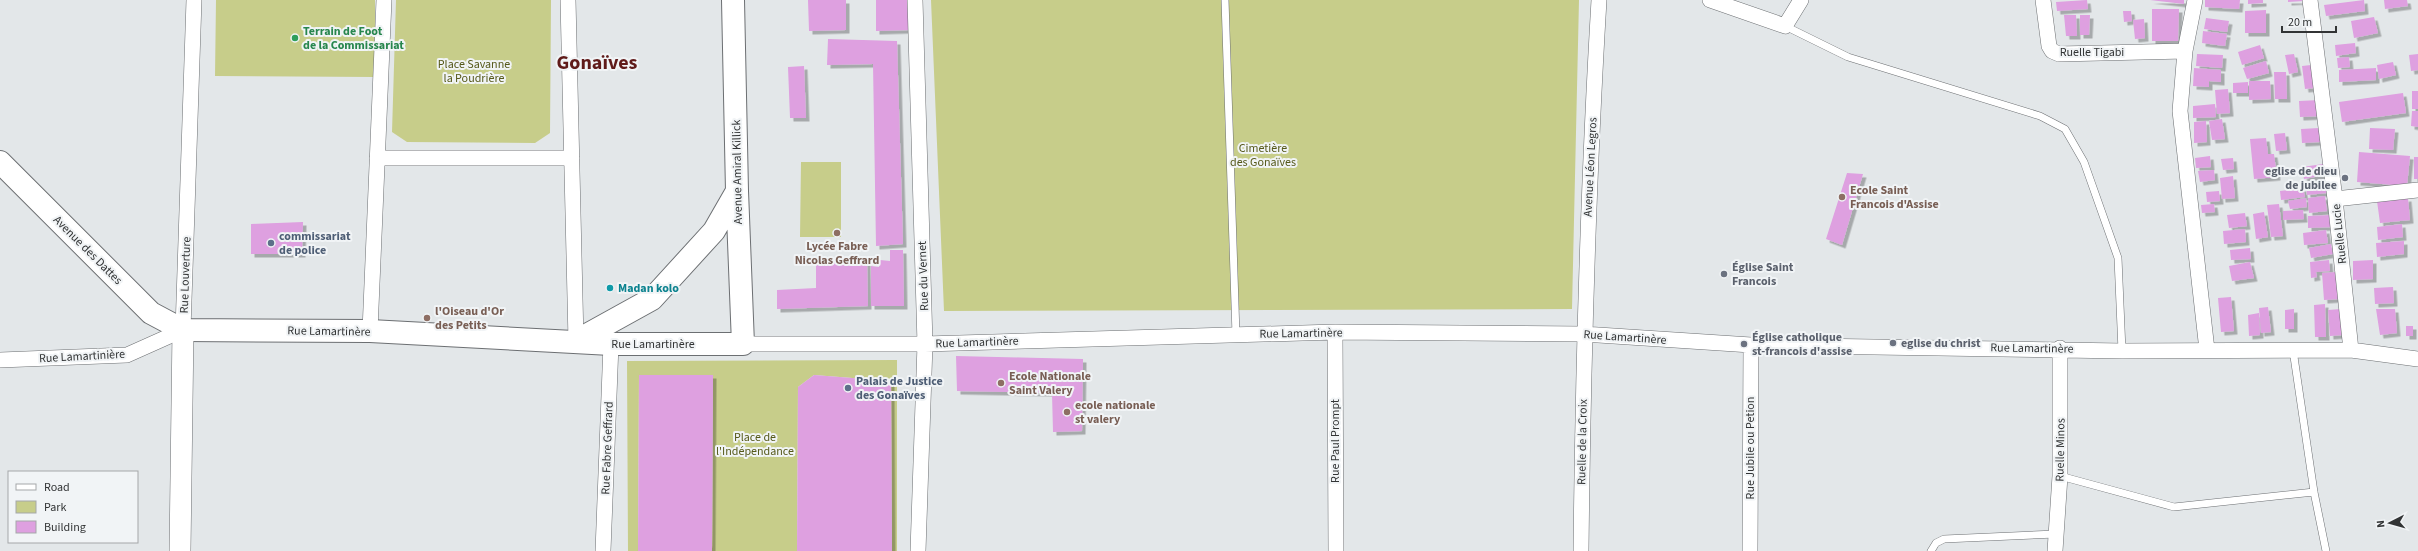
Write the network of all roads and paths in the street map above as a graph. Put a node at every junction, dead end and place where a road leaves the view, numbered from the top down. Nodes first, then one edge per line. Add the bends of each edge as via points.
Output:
1 (194, 0) edge
2 (384, 0) edge
3 (568, 0) edge
4 (733, 0) edge
5 (915, 0) edge
6 (1225, 0) edge
7 (1599, 0) edge
8 (1710, 0) edge
9 (1801, 0) edge
10 (2043, 0) edge
11 (2194, 0) edge
12 (2310, 0) edge
13 (1785, 26) junction
14 (2185, 51) junction
15 (377, 158) junction
16 (572, 158) junction
17 (0, 162) edge
18 (2418, 190) edge
19 (736, 191) junction
20 (2335, 199) junction
21 (183, 330) junction
22 (370, 331) junction
23 (1335, 332) junction
24 (1236, 334) junction
25 (1584, 334) junction
26 (576, 341) junction
27 (611, 344) junction
28 (743, 344) junction
29 (924, 344) junction
30 (1751, 345) junction
31 (2060, 348) junction
32 (2207, 350) junction
33 (2293, 350) junction
34 (2351, 350) junction
35 (2122, 351) junction
36 (2418, 359) edge
37 (0, 360) edge
38 (2060, 476) junction
39 (2314, 492) junction
40 (2056, 534) junction
41 (180, 551) edge
42 (603, 551) edge
43 (918, 551) edge
44 (1336, 551) edge
45 (1581, 551) edge
46 (1750, 551) edge
47 (1931, 551) edge
48 (2055, 551) edge
49 (2326, 551) edge

1 - 21 street, Rue Louverture
2 - 15 street
3 - 16 street
4 - 19 main road, Avenue Amiral Killick
5 - 29 street, Rue du Vernet
6 - 24 lane
7 - 25 street, Avenue Léon Legros via 1589,158
8 - 13 street
9 - 13 street
10 - 14 street, Ruelle Tigabi via 2049,46 2052,51 2059,54
11 - 14 street
12 - 20 street, Ruelle Lucie
13 - 35 lane via 1848,57 2040,116 2065,129 2084,162 2118,258
14 - 32 street via 2180,111
15 - 16 street
15 - 22 street
16 - 26 street
17 - 21 main road, Avenue des Dattes via 151,313
18 - 20 street
19 - 26 main road via 714,231 652,299
19 - 28 main road, Avenue Amiral Killick
20 - 34 street, Ruelle Lucie
21 - 22 main road, Rue Lamartinère
21 - 37 street, Rue Lamartinière via 126,355
21 - 41 street, Rue Louverture
22 - 26 main road, Rue Lamartinère
23 - 24 street, Rue Lamartinère
23 - 25 street, Rue Lamartinère
23 - 44 street, Rue Paul Prompt
24 - 29 street, Rue Lamartinère
25 - 30 street, Rue Lamartinère
25 - 45 street, Ruelle de la Croix
26 - 27 main road, Rue Lamartinère
27 - 28 main road, Rue Lamartinère
27 - 42 street, Rue Fabre Geffrard
28 - 29 street, Rue Lamartinère
29 - 43 street, Rue du Vernet
30 - 31 street, Rue Lamartinère
30 - 46 street, Rue Jubile ou Petion
31 - 35 street, Rue Lamartinère
31 - 38 street, Ruelle Minos
32 - 33 street, Rue Lamartinère
32 - 35 street, Rue Lamartinère
33 - 34 street, Rue Lamartinère
33 - 39 lane
34 - 36 street, Rue Lamartinère
38 - 39 lane via 2174,507
38 - 40 street, Ruelle Minos
39 - 49 lane
40 - 47 lane via 1944,539 1936,543
40 - 48 street, Ruelle Minos

